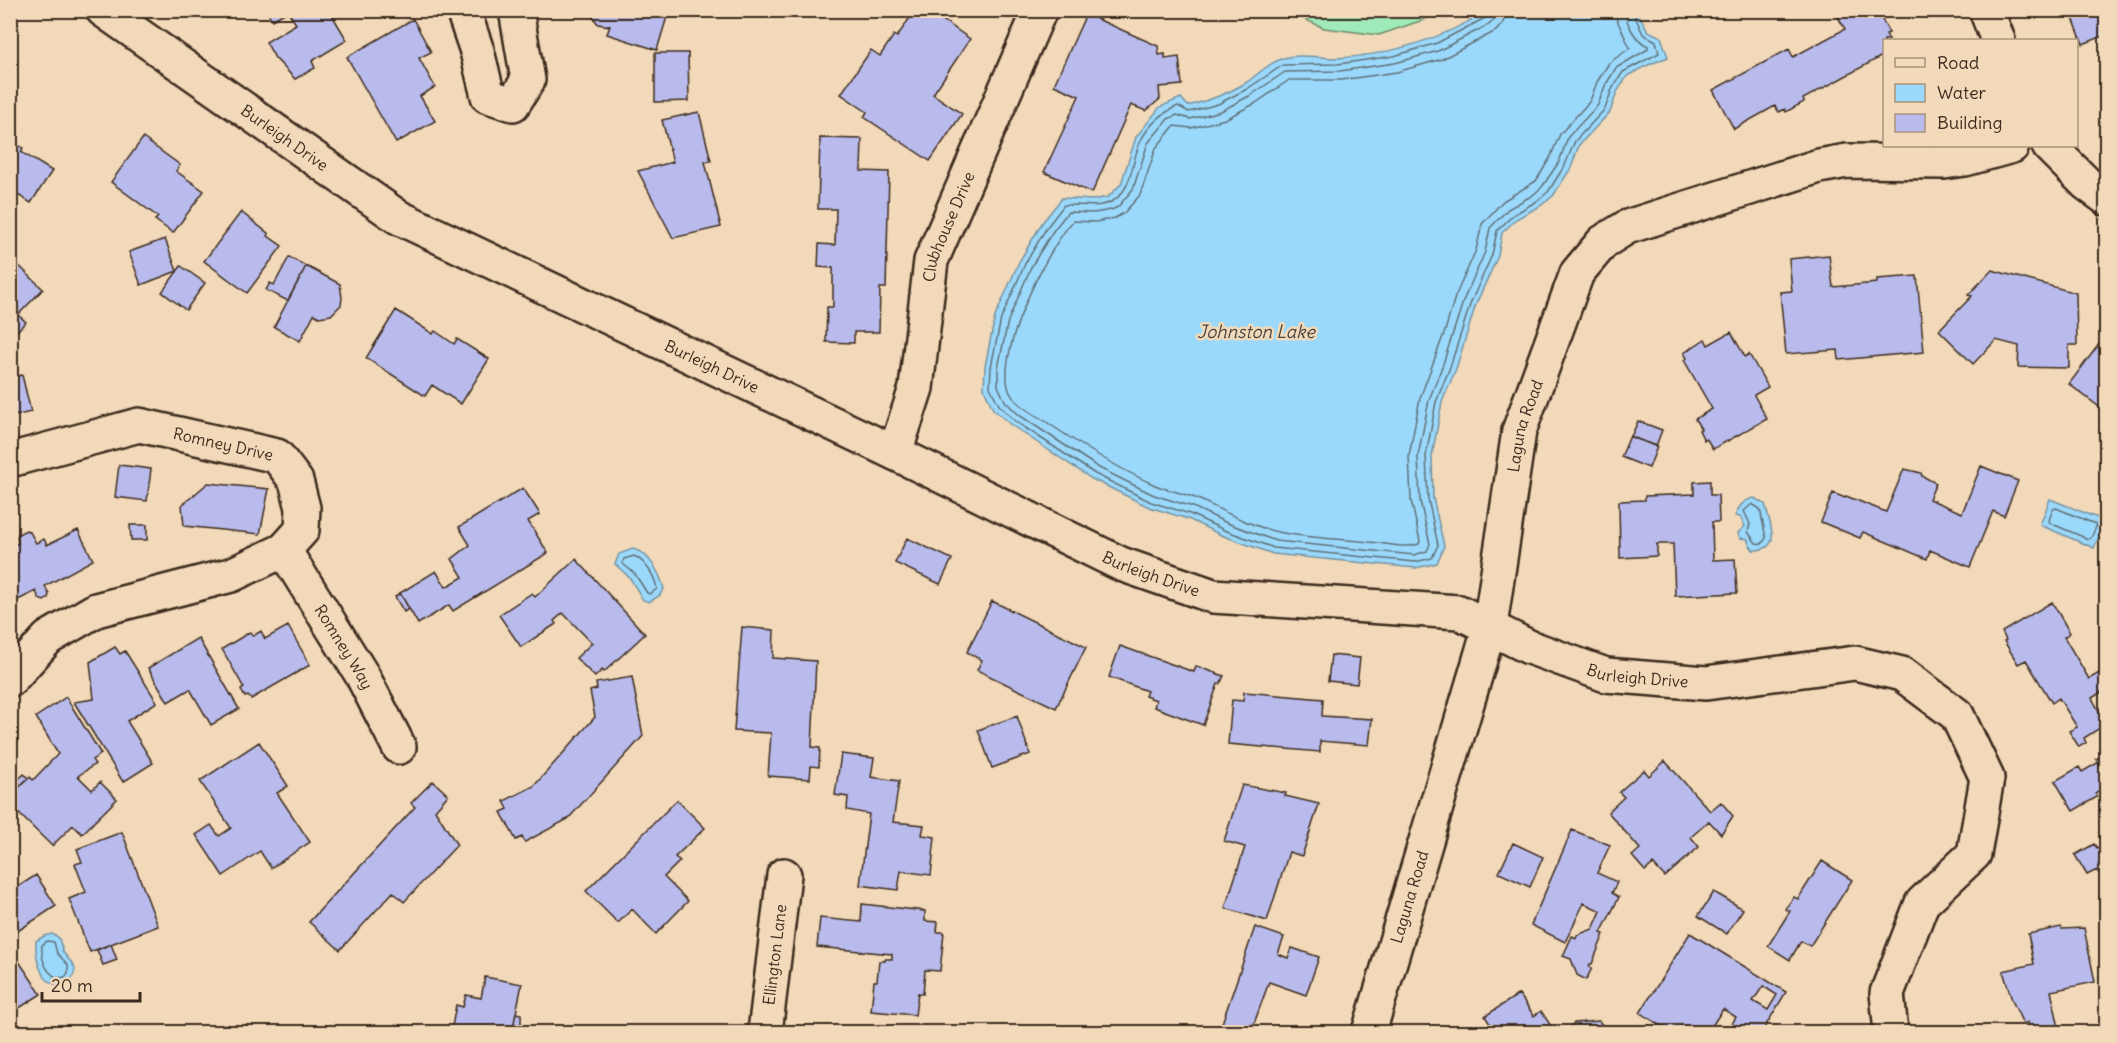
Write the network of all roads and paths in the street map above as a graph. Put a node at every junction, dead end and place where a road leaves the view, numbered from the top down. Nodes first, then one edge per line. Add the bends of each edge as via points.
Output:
1 (103, 10) edge
2 (463, 10) edge
3 (516, 10) edge
4 (1040, 10) edge
5 (1986, 10) edge
6 (1998, 39) edge
7 (2008, 147) edge
8 (2050, 147) edge
9 (2100, 186) edge
10 (895, 453) junction
11 (10, 460) edge
12 (284, 550) junction
13 (1490, 626) junction
14 (10, 680) edge
15 (399, 747) dead end
16 (784, 875) dead end
17 (765, 1032) edge
18 (1369, 1032) edge
19 (1891, 1032) edge

1 - 10 street, Burleigh Drive via 398,217
2 - 3 street via 488,96 513,104 528,80
4 - 10 street, Clubhouse Drive via 931,261 916,388
5 - 6 street
7 - 13 street, Laguna Road via 1944,162 1848,161 1819,166 1627,227 1603,242 1577,273 1519,431
8 - 9 street
10 - 13 street, Burleigh Drive via 1121,564 1213,596 1459,612
11 - 12 street, Romney Drive via 139,425 277,456 296,481 303,508 302,530
12 - 14 street, Romney Drive via 231,575 96,610 48,638
12 - 15 street, Romney Way via 362,675
13 - 18 street, Laguna Road
13 - 19 street, Burleigh Drive via 1529,647 1606,675 1706,683 1855,663 1902,674 1957,715 1987,778 1974,854 1922,903 1887,993
16 - 17 street, Ellington Lane

